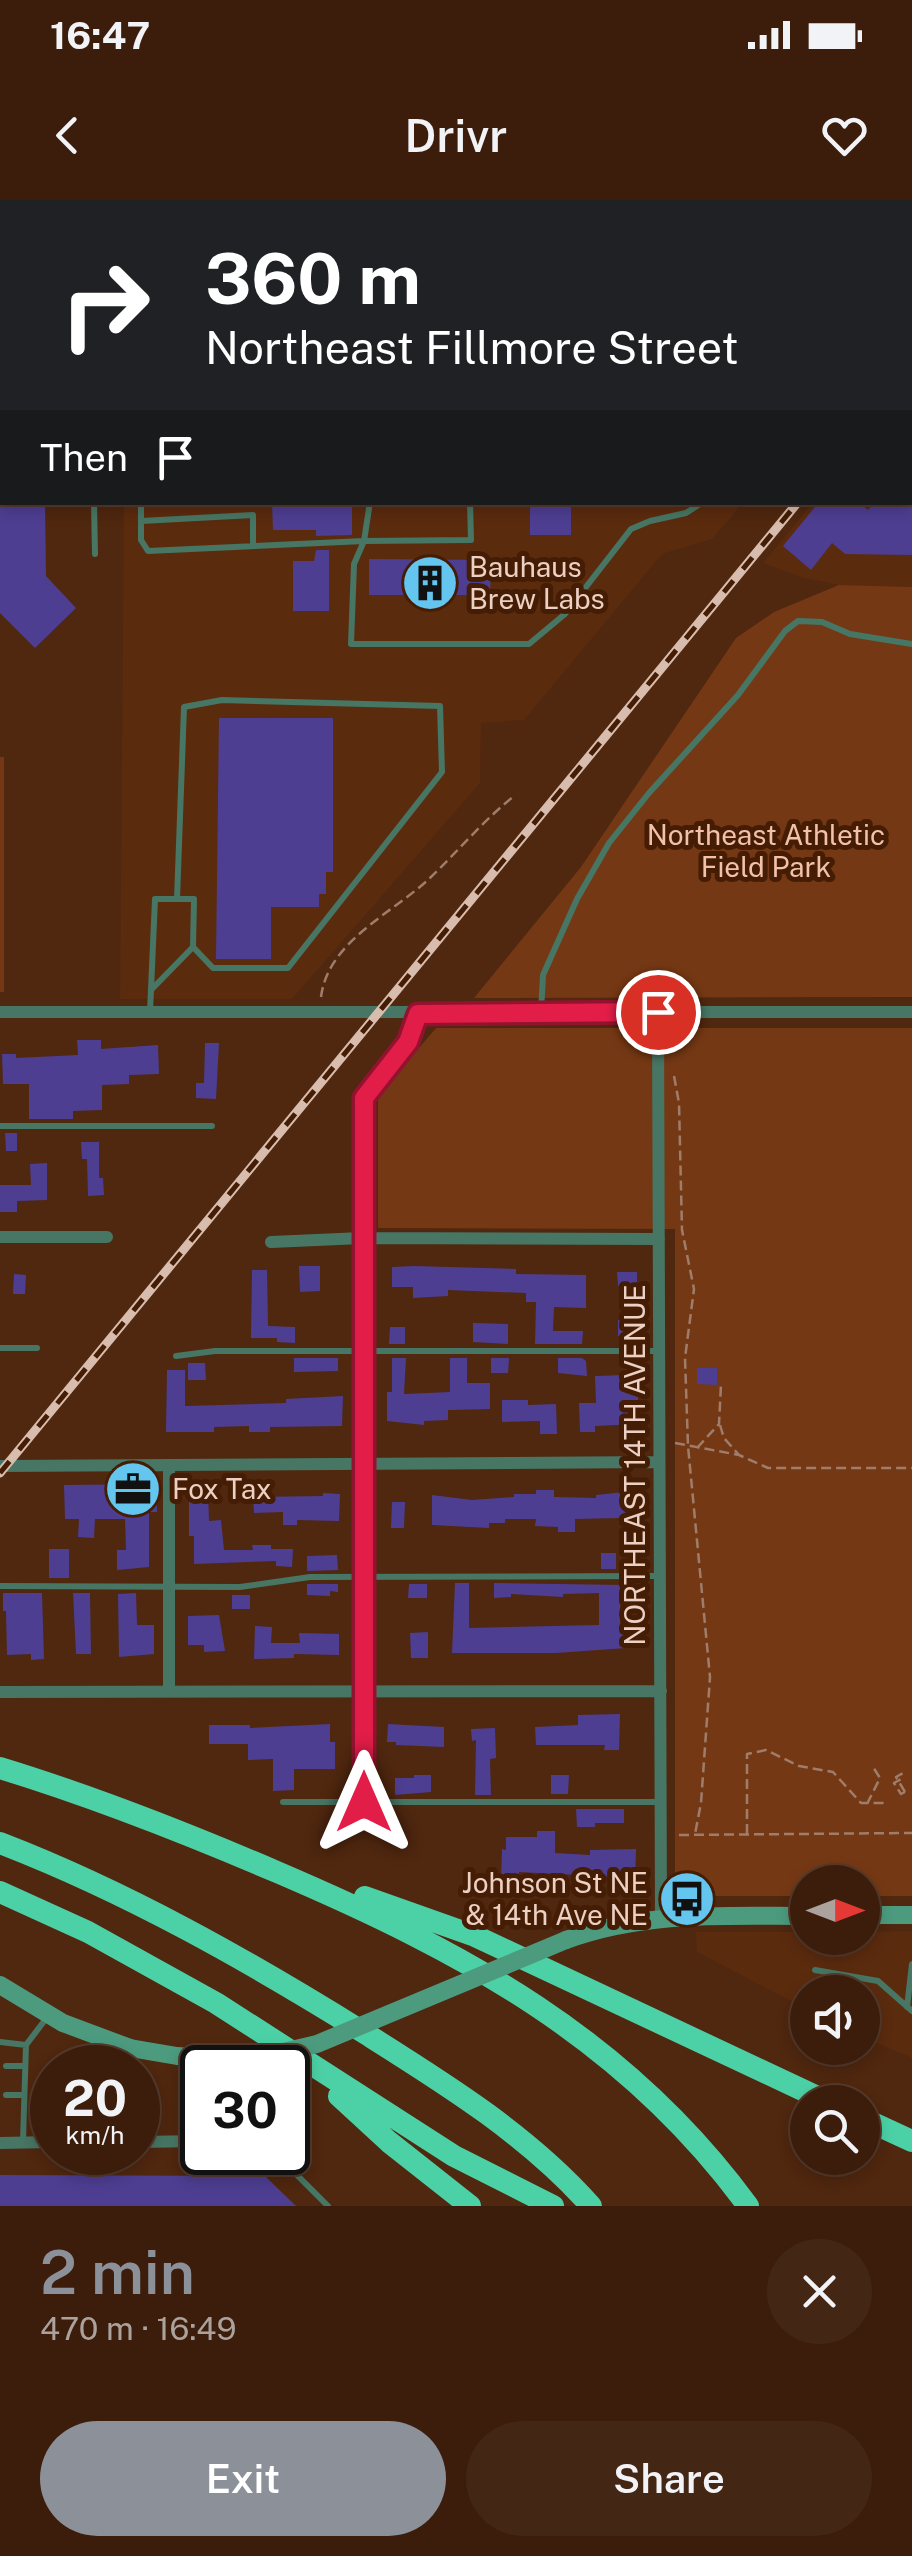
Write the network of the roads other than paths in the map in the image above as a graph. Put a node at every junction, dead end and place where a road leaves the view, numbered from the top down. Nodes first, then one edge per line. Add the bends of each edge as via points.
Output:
1 (94, 505) edge
2 (141, 505) edge
3 (370, 505) edge
4 (470, 505) edge
5 (699, 505) edge
6 (141, 520) junction
7 (364, 541) junction
8 (253, 546) junction
9 (95, 554) dead end
10 (912, 644) edge
11 (177, 900) junction
12 (194, 948) junction
13 (150, 991) junction
14 (0, 1012) edge
15 (658, 1012) junction
16 (912, 1012) edge
17 (150, 1013) junction
18 (542, 1013) junction
19 (418, 1014) junction
20 (0, 1126) edge
21 (212, 1126) dead end
22 (0, 1237) edge
23 (107, 1237) dead end
24 (362, 1238) junction
25 (659, 1239) junction
26 (272, 1242) dead end
27 (0, 1348) edge
28 (37, 1348) dead end
29 (659, 1351) junction
30 (363, 1352) junction
31 (176, 1356) dead end
32 (659, 1462) junction
33 (364, 1465) junction
34 (0, 1466) edge
35 (169, 1466) junction
36 (363, 1576) junction
37 (660, 1576) junction
38 (0, 1586) edge
39 (169, 1588) junction
40 (364, 1690) junction
41 (169, 1691) junction
42 (0, 1692) edge
43 (661, 1692) junction
44 (0, 1768) edge
45 (283, 1802) dead end
46 (364, 1802) junction
47 (661, 1802) junction
48 (0, 1843) edge
49 (245, 1858) junction
50 (0, 1892) edge
51 (880, 1915) edge
52 (912, 1915) edge
53 (790, 1916) edge
54 (661, 1917) junction
55 (912, 1964) edge
56 (816, 1970) dead end
57 (1, 1986) edge
58 (909, 2010) edge
59 (48, 2015) junction
60 (0, 2042) edge
61 (26, 2044) junction
62 (278, 2045) edge
63 (6, 2066) dead end
64 (25, 2066) junction
65 (310, 2066) edge
66 (310, 2070) edge
67 (792, 2085) edge
68 (6, 2095) dead end
69 (24, 2095) junction
70 (880, 2126) edge
71 (912, 2141) edge
72 (0, 2142) edge
73 (23, 2142) junction
74 (30, 2142) edge
75 (297, 2175) edge
76 (328, 2206) edge
77 (470, 2206) edge
78 (553, 2206) edge
79 (591, 2206) edge
80 (748, 2206) edge

1 - 9 lane
2 - 6 lane
3 - 7 lane
4 - 7 lane via 471,540
5 - 7 lane via 631,530 565,614 530,644 351,644 354,564
6 - 8 lane via 148,551
6 - 8 lane via 253,515
7 - 8 lane
10 - 18 lane via 850,634 822,622 798,621 785,631 609,843 543,975
11 - 12 lane via 194,899
11 - 12 lane via 184,707 222,700 440,706 442,772 288,968 213,968
11 - 13 lane via 155,900
12 - 13 lane
13 - 17 lane
14 - 17 street
15 - 16 street
15 - 18 street
15 - 25 street, NORTHEAST 14TH AVENUE
17 - 19 street
18 - 19 street
19 - 24 street via 408,1042 364,1098
20 - 21 lane
22 - 23 street
24 - 25 street
24 - 26 street
24 - 30 street
25 - 29 street, NORTHEAST 14TH AVENUE
27 - 28 lane
29 - 30 lane
29 - 32 street, NORTHEAST 14TH AVENUE
30 - 31 lane
30 - 33 street
32 - 33 street
32 - 37 street, NORTHEAST 14TH AVENUE
33 - 35 street
33 - 36 street
34 - 35 street
35 - 39 street
36 - 37 lane
36 - 39 lane
36 - 40 street
37 - 43 street, NORTHEAST 14TH AVENUE
38 - 39 lane
39 - 41 street
40 - 41 street
40 - 43 street
40 - 46 street
41 - 42 street
43 - 47 street, NORTHEAST 14TH AVENUE
44 - 49 highway via 91,1796
45 - 46 lane
46 - 47 lane
47 - 54 street, NORTHEAST 14TH AVENUE
48 - 79 highway via 244,1959 493,2117
49 - 67 highway via 476,1936
49 - 80 highway via 468,1963 550,2014 645,2088
50 - 62 highway via 104,1941
51 - 52 street
53 - 54 street
54 - 59 street, bridge via 566,1940 317,2044 270,2055 224,2059 130,2048
55 - 58 lane
56 - 58 lane via 878,1982
57 - 59 street
59 - 61 lane
60 - 61 lane
61 - 64 lane
63 - 64 lane
64 - 69 lane
65 - 78 highway via 454,2156
66 - 77 highway
68 - 69 lane
69 - 73 lane
70 - 71 highway
72 - 73 street
73 - 74 street
75 - 76 lane

